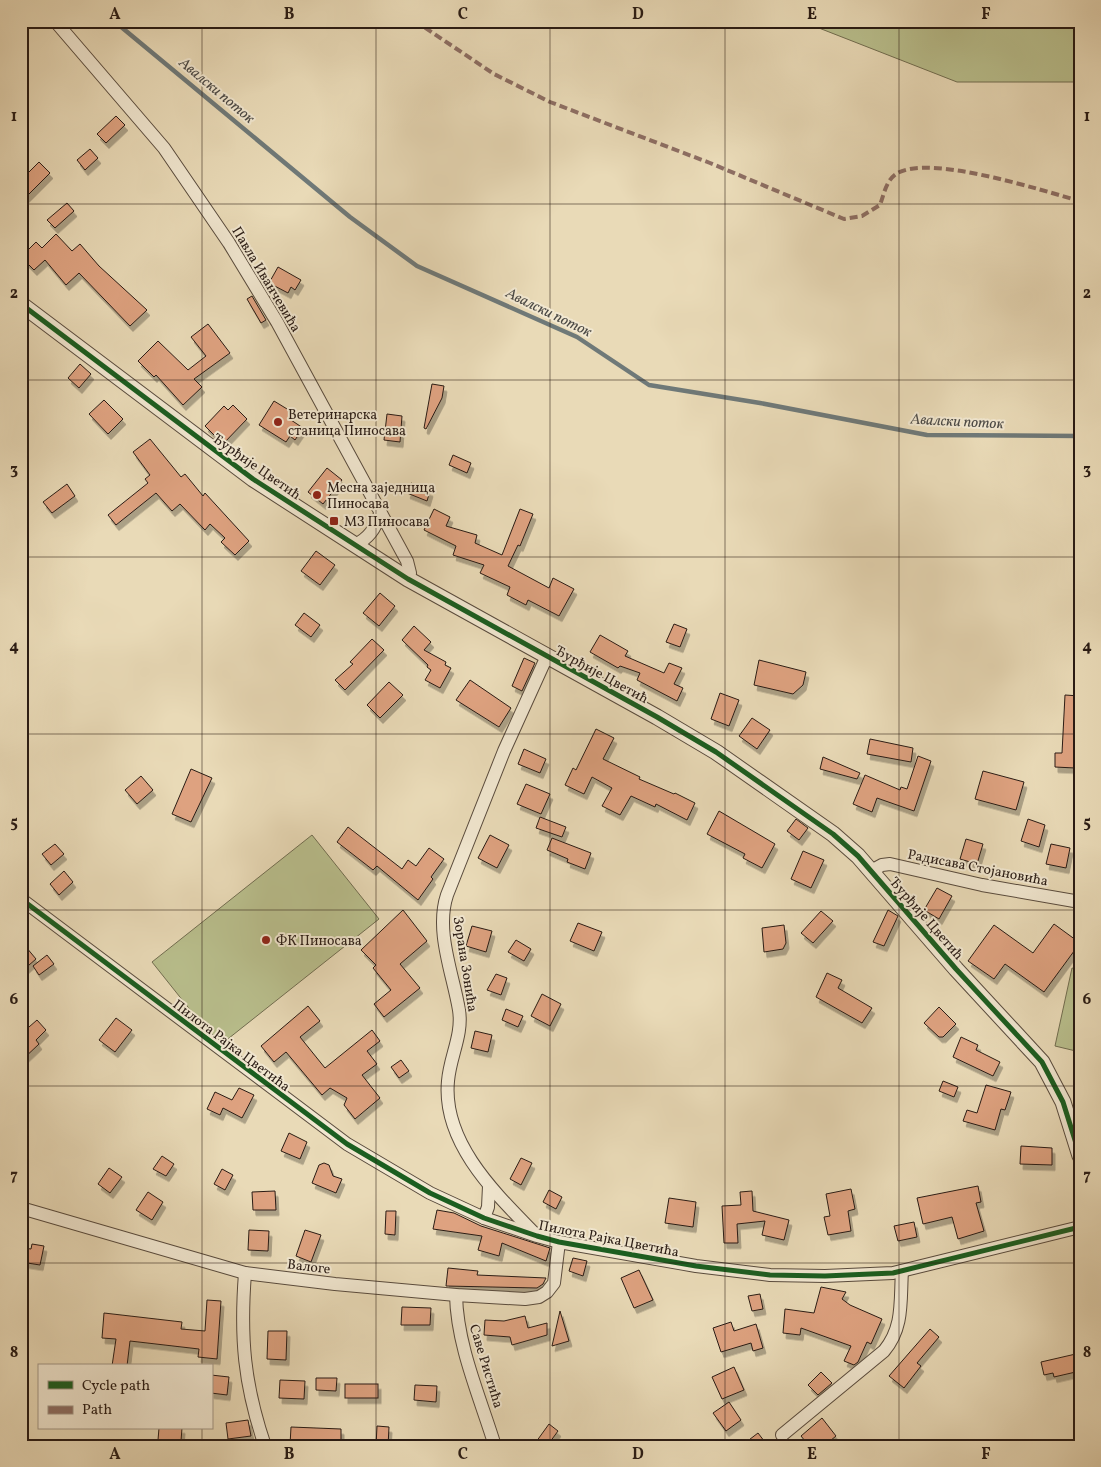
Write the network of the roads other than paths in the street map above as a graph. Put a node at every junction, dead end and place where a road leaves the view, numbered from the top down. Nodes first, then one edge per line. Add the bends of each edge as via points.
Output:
1 (55, 21) edge
2 (21, 304) edge
3 (380, 514) junction
4 (355, 545) junction
5 (408, 579) junction
6 (547, 656) junction
7 (871, 871) junction
8 (21, 899) edge
9 (1080, 902) edge
10 (1080, 1156) edge
11 (489, 1186) junction
12 (21, 1208) edge
13 (484, 1218) junction
14 (1080, 1227) edge
15 (537, 1236) junction
16 (559, 1242) junction
17 (902, 1271) junction
18 (245, 1273) junction
19 (456, 1294) junction
20 (782, 1434) dead end
21 (265, 1446) edge
22 (495, 1446) edge

1 - 3 street, Павла Иванчевића via 164,148 230,243 277,322
2 - 4 street, Ђурђије Цветић via 253,479
3 - 4 street via 370,534
3 - 5 street, Павла Иванчевића via 410,567
4 - 5 street, Ђурђије Цветић
5 - 6 street, Ђурђије Цветић
6 - 7 street, Ђурђије Цветић via 716,752 833,834
6 - 11 street, Зорана Зонића via 504,751 447,895 442,916 460,1025 448,1081 452,1120
7 - 9 street, Радисава Стојановића via 890,864 982,885
7 - 10 street, Ђурђије Цветић via 1042,1062 1063,1102
8 - 13 street, Пилота Рајка Цветића via 347,1144 430,1193
11 - 13 street
11 - 15 street, Зорана Зонића
12 - 18 street, Валоге
13 - 15 street, Пилота Рајка Цветића
14 - 17 street, Пилота Рајка Цветића
15 - 16 street, Пилота Рајка Цветића
16 - 17 street, Пилота Рајка Цветића via 696,1266 770,1275 826,1276
16 - 19 street, Валоге via 554,1283 547,1292 525,1299
17 - 20 street via 899,1321 894,1339 884,1351
18 - 19 street, Валоге
18 - 21 street via 242,1347 255,1415
19 - 22 street, Саве Ристића via 461,1338

